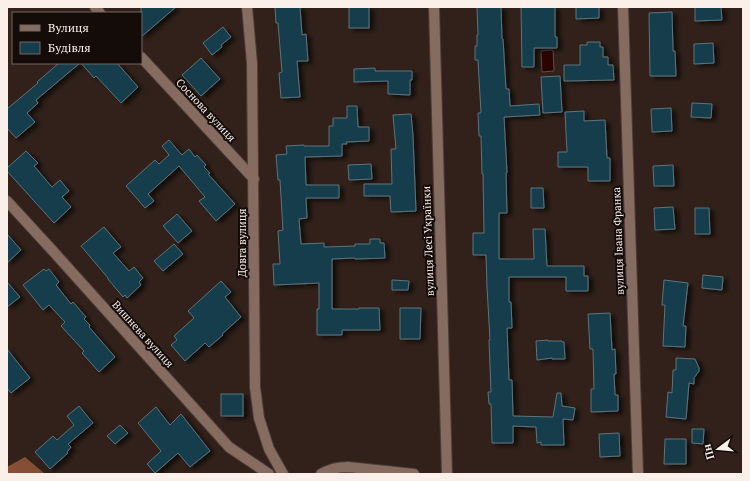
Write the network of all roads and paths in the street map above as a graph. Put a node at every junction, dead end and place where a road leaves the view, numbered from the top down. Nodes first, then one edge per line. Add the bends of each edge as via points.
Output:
1 (246, 7) edge
2 (434, 7) edge
3 (623, 7) edge
4 (142, 58) edge
5 (254, 179) junction
6 (7, 202) edge
7 (269, 474) edge
8 (282, 474) edge
9 (321, 474) edge
10 (414, 474) edge
11 (447, 474) edge
12 (638, 474) edge

1 - 5 street, Довга вулиця via 252,63
2 - 11 street, вулиця Лесі Українки
3 - 12 street, вулиця Івана Франка
4 - 5 street, Соснова вулиця
5 - 8 street, Довга вулиця via 255,387 259,418 269,449
6 - 7 street, Вишнева вулиця via 229,447
9 - 10 street via 338,467

